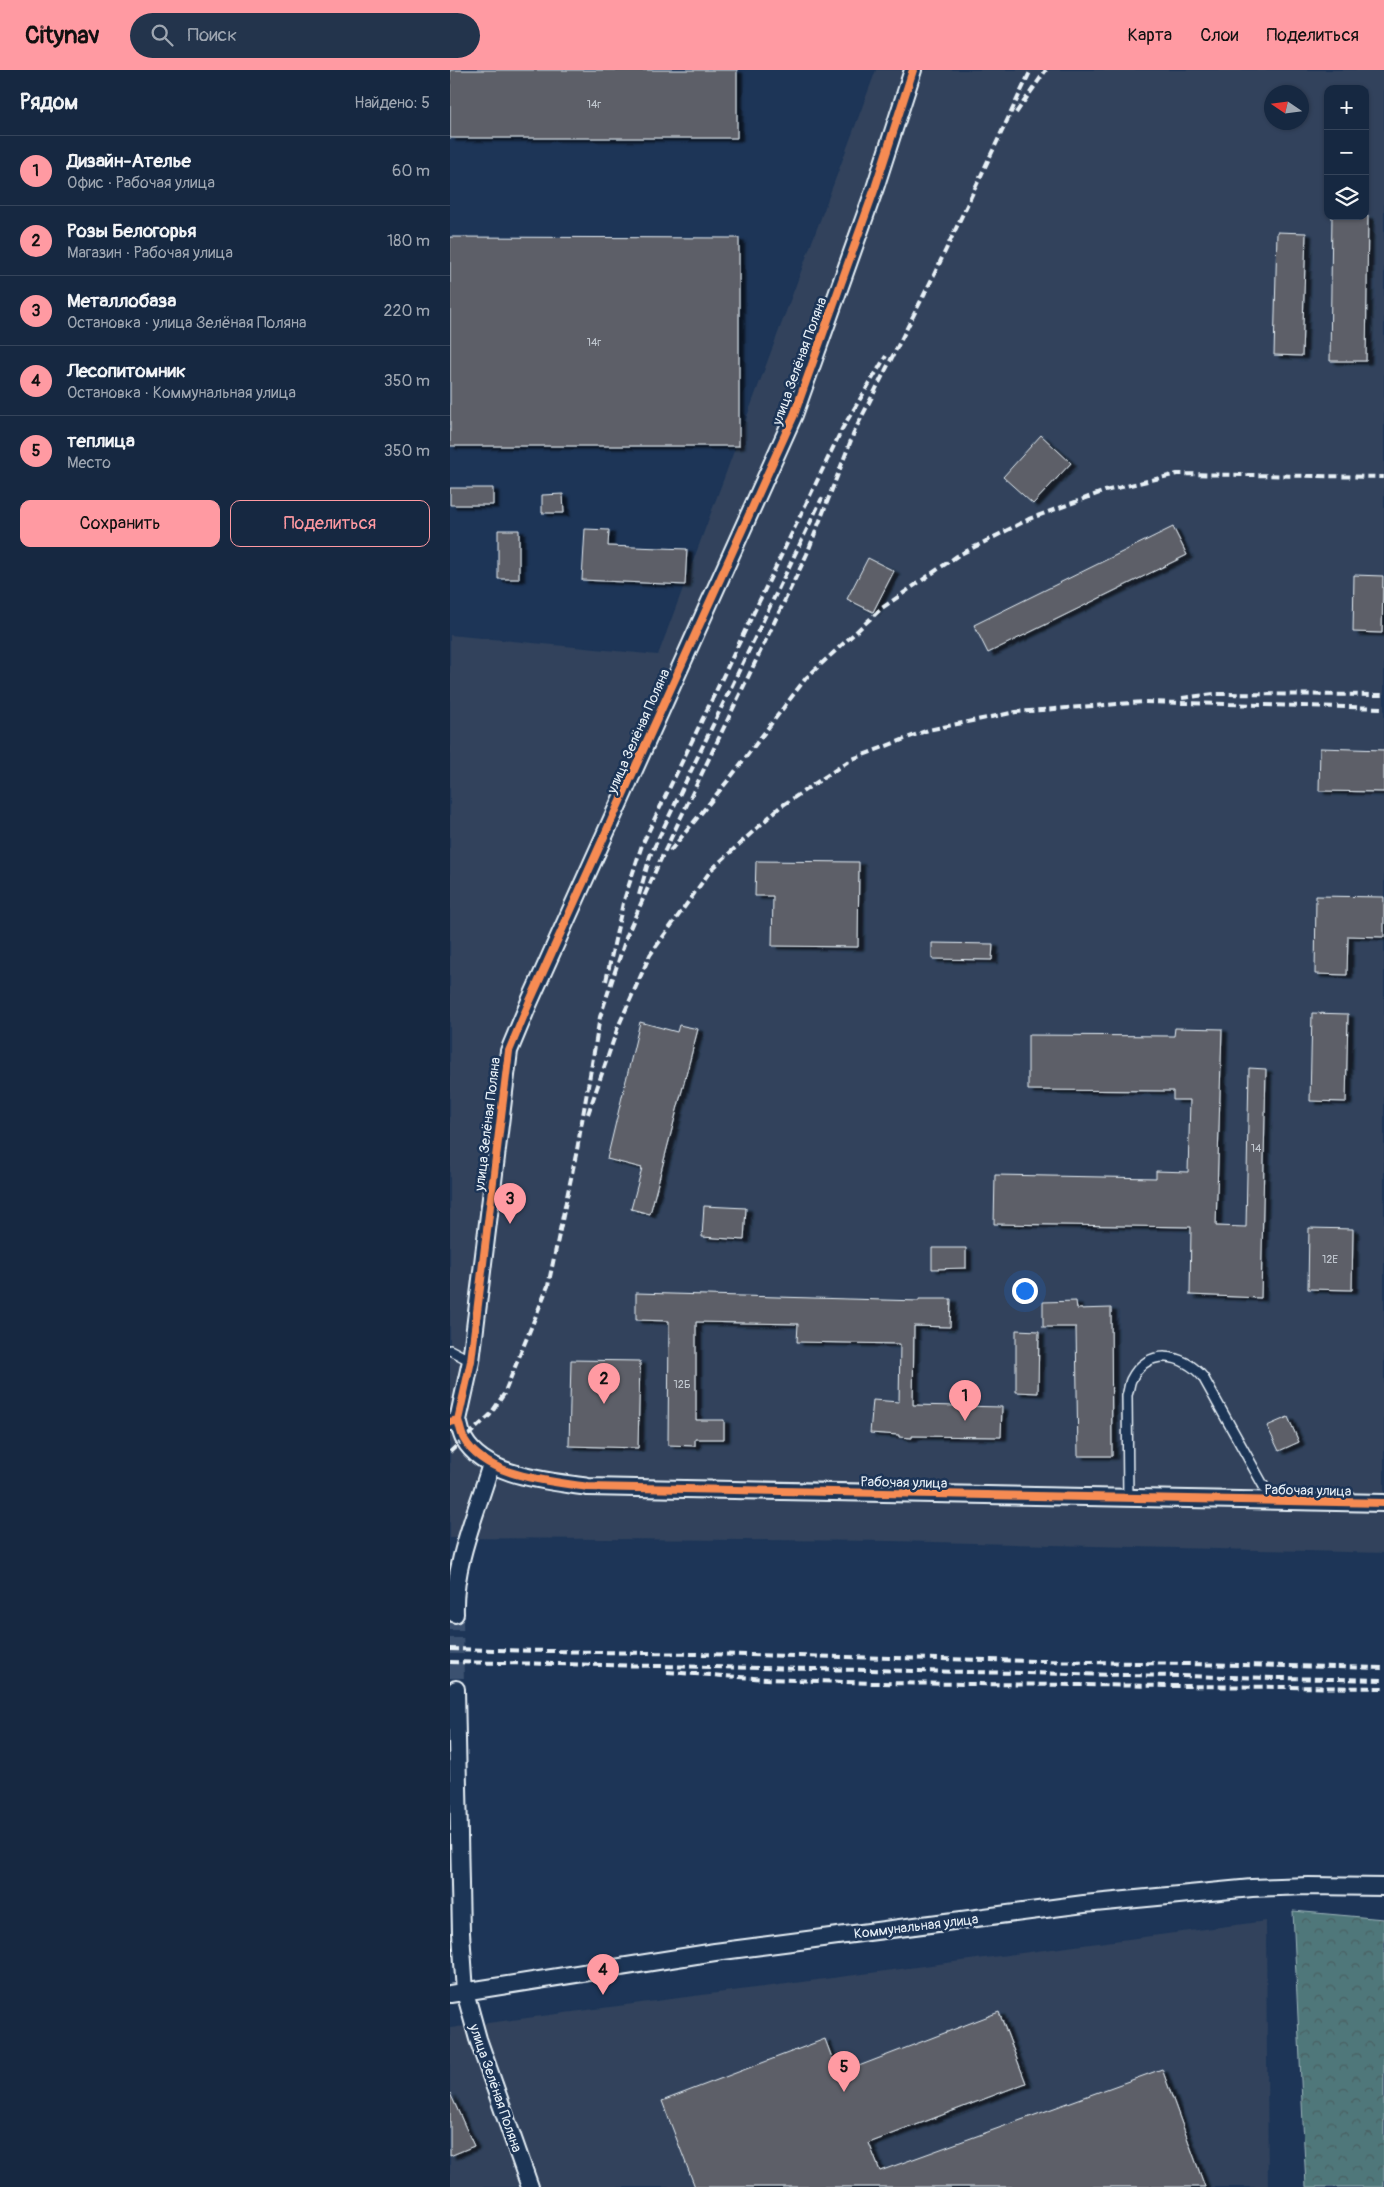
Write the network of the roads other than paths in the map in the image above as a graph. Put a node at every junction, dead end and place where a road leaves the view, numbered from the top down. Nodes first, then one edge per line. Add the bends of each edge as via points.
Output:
1 (913, 70) edge
2 (450, 1350) edge
3 (470, 1361) junction
4 (454, 1421) edge
5 (491, 1464) junction
6 (1128, 1499) junction
7 (1272, 1501) junction
8 (1384, 1503) edge
9 (455, 1614) dead end
10 (456, 1688) tunnel mouth
11 (1384, 1887) edge
12 (456, 1932) edge
13 (457, 1993) edge
14 (530, 2187) edge

1 - 3 street, улица Зелёная Поляна via 875,188 794,415 509,1051
2 - 3 lane
3 - 4 street, улица Зелёная Поляна
4 - 5 street, Рабочая улица via 473,1452
5 - 6 street, Рабочая улица via 531,1478 588,1487
5 - 9 street via 462,1557
6 - 7 street, Рабочая улица
6 - 7 lane via 1127,1395 1131,1380 1140,1367 1154,1359 1169,1356 1194,1366 1203,1377
7 - 8 street, Рабочая улица
10 - 12 street, улица Зелёная Поляна
11 - 13 street, Коммунальная улица via 1252,1888 1084,1904 715,1952
12 - 13 street, улица Зелёная Поляна
13 - 14 street, улица Зелёная Поляна via 478,2039

